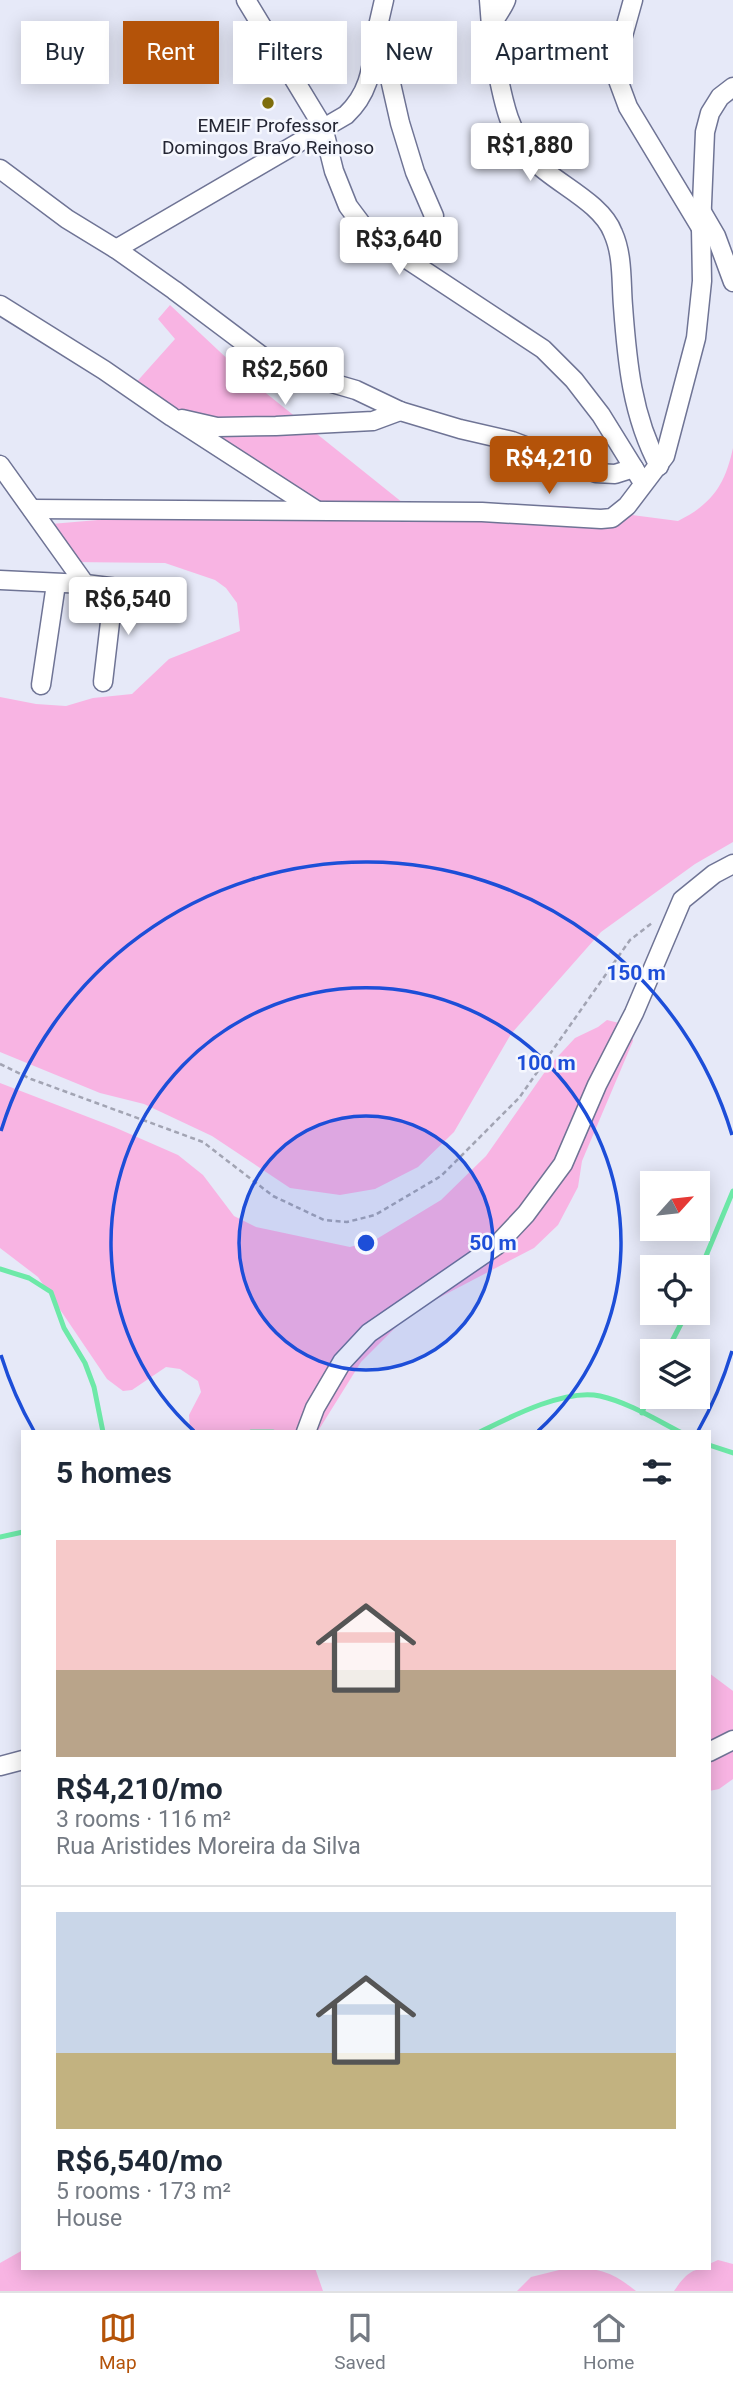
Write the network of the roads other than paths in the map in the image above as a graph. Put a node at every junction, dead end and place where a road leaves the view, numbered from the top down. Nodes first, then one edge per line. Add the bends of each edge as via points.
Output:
1 (246, 0) edge
2 (384, 0) edge
3 (488, 0) edge
4 (506, 0) edge
5 (633, 0) edge
6 (379, 21) edge
7 (490, 21) edge
8 (494, 21) edge
9 (368, 84) edge
10 (391, 84) edge
11 (500, 84) edge
12 (733, 87) edge
13 (323, 127) junction
14 (0, 169) edge
15 (702, 220) junction
16 (116, 249) junction
17 (399, 254) junction
18 (733, 282) edge
19 (0, 305) edge
20 (400, 411) junction
21 (172, 417) junction
22 (0, 464) edge
23 (659, 466) junction
24 (634, 468) junction
25 (645, 485) junction
26 (32, 509) junction
27 (316, 510) junction
28 (0, 580) edge
29 (56, 584) junction
30 (85, 584) junction
31 (114, 588) junction
32 (175, 595) dead end
33 (103, 682) dead end
34 (41, 685) dead end
35 (733, 864) edge
36 (307, 1430) edge
37 (733, 1740) edge
38 (711, 1751) edge
39 (21, 1761) edge
40 (0, 1766) edge

1 - 13 street
2 - 6 street
3 - 7 street
4 - 8 street
5 - 15 street via 621,43 618,80 628,107
9 - 13 street via 346,115
10 - 17 street via 411,160 434,216 425,232
11 - 23 street via 510,121 534,162 597,211 612,230 619,249 626,359 640,422
12 - 15 street via 710,113 705,132
13 - 16 street
13 - 17 street via 348,206 363,226
14 - 16 street
15 - 18 street via 716,236
15 - 23 street via 696,338
16 - 20 street via 267,360 356,390
17 - 24 street via 543,349 601,415
19 - 21 street
20 - 21 street via 373,421 276,426 217,427
20 - 24 street via 512,440 596,473
21 - 27 street
22 - 26 street
23 - 25 street
24 - 25 street
25 - 27 street via 620,513 601,519
26 - 27 street
26 - 30 street
28 - 29 street
29 - 30 street
29 - 34 street
30 - 31 street
31 - 32 street
31 - 33 street
35 - 36 street via 682,900 563,1164 526,1214 497,1245 369,1333 342,1362
37 - 38 street
39 - 40 street

